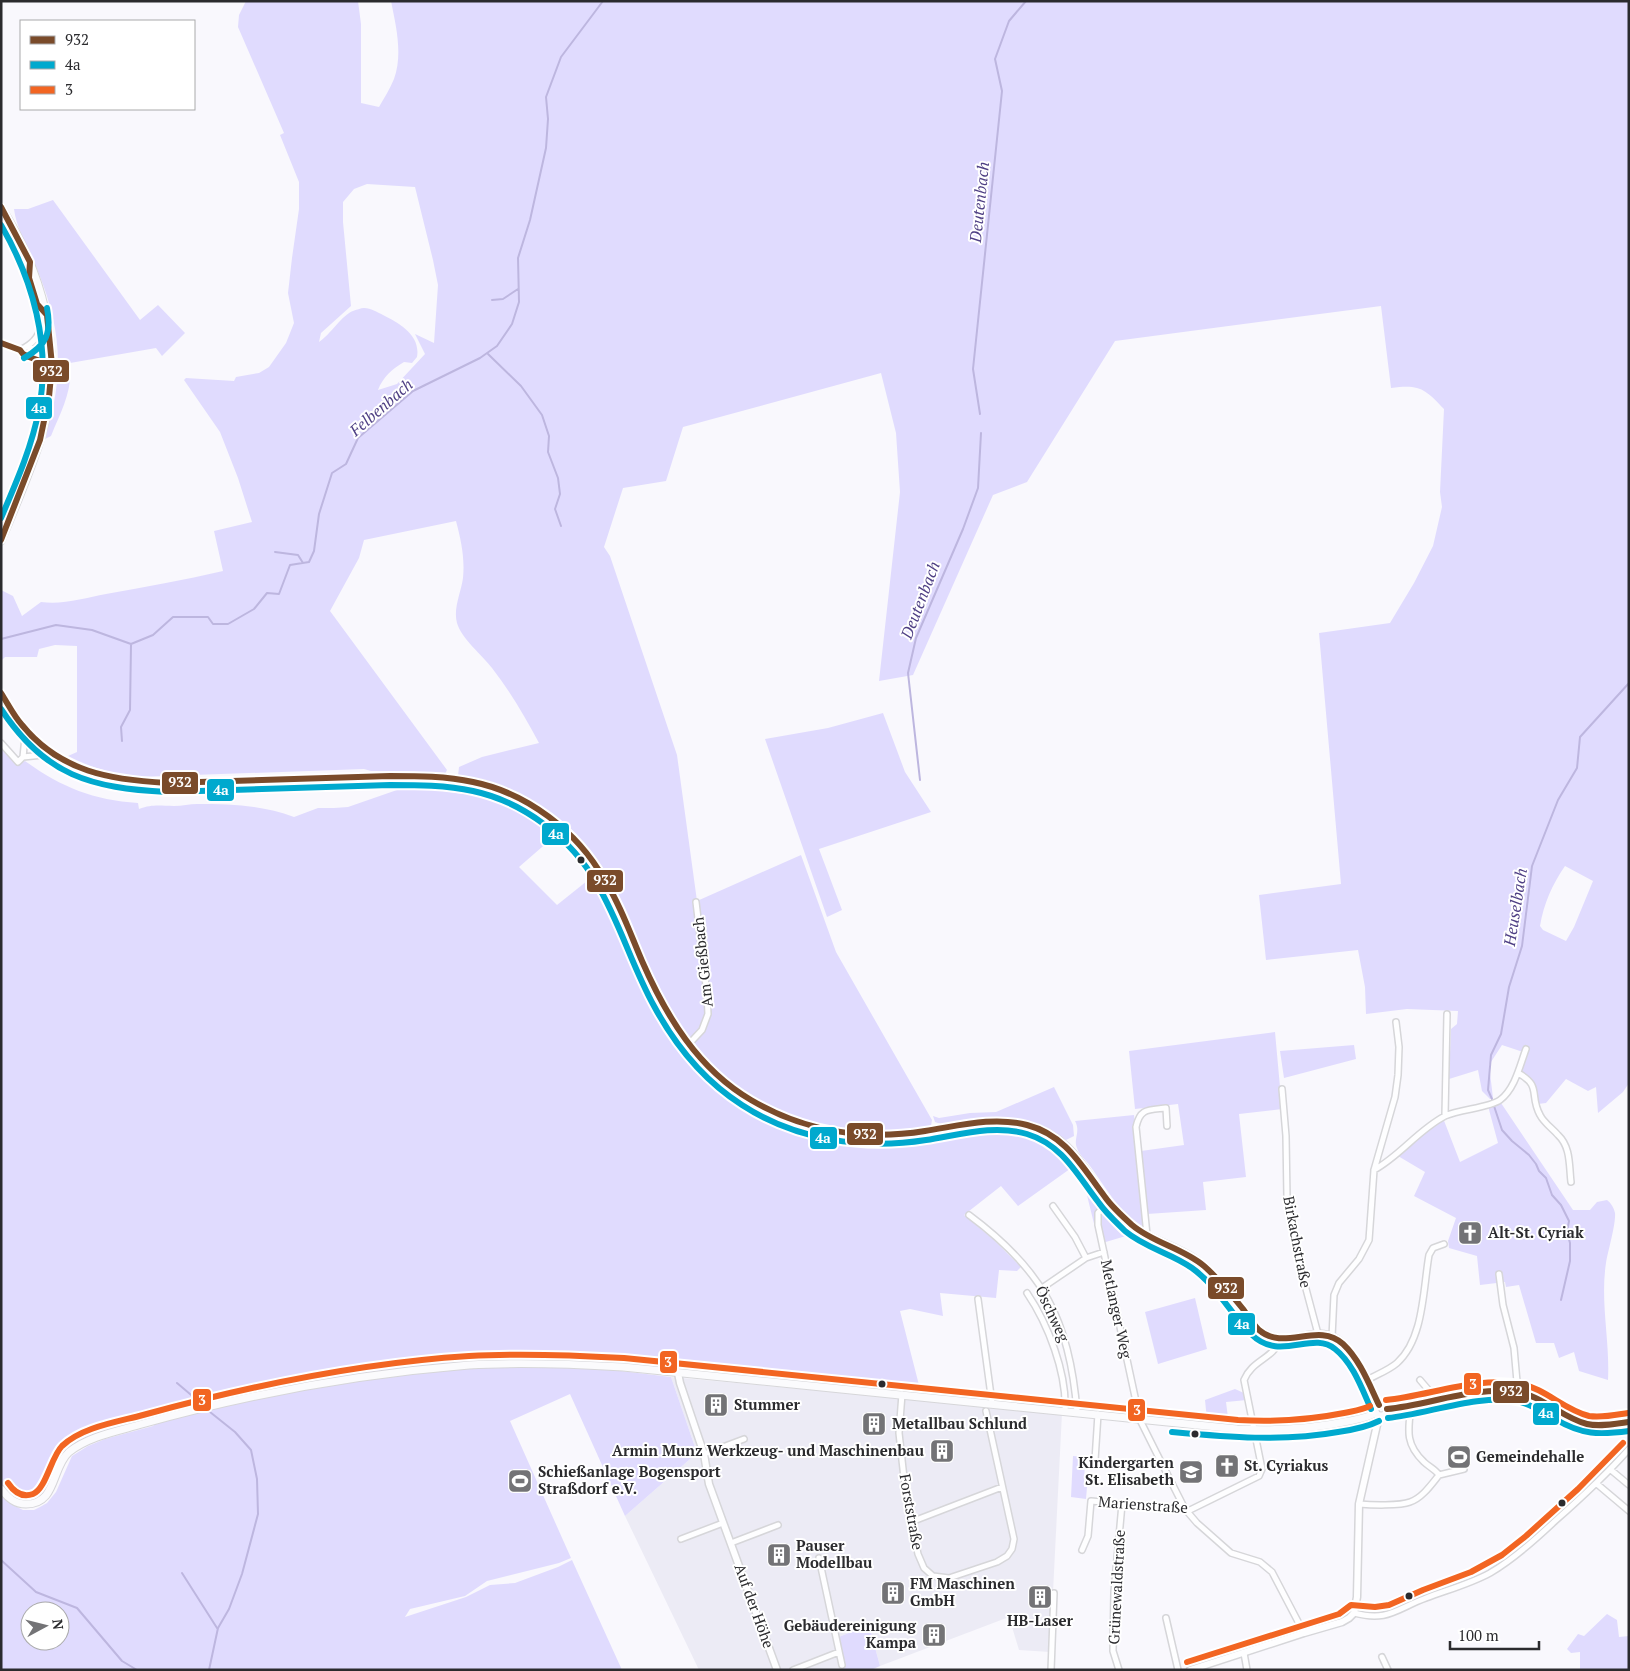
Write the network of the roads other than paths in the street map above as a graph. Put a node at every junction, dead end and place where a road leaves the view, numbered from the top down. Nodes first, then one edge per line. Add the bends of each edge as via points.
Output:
1 (1, 207) edge
2 (30, 262) junction
3 (1, 342) edge
4 (27, 347) junction
5 (20, 350) junction
6 (52, 353) junction
7 (52, 365) junction
8 (1, 541) edge
9 (1, 694) edge
10 (27, 732) junction
11 (1, 743) edge
12 (53, 754) junction
13 (23, 757) junction
14 (696, 902) dead end
15 (1447, 1014) dead end
16 (1396, 1022) dead end
17 (688, 1045) junction
18 (1526, 1049) dead end
19 (1518, 1073) junction
20 (1282, 1089) dead end
21 (1445, 1116) junction
22 (1167, 1126) dead end
23 (1374, 1170) junction
24 (1570, 1182) dead end
25 (1109, 1201) junction
26 (1053, 1206) dead end
27 (969, 1216) dead end
28 (1147, 1235) junction
29 (1444, 1244) dead end
30 (1104, 1252) junction
31 (1086, 1258) junction
32 (1499, 1274) dead end
33 (1042, 1288) junction
34 (1027, 1293) dead end
35 (978, 1299) dead end
36 (1318, 1334) junction
37 (1332, 1337) junction
38 (1280, 1340) junction
39 (678, 1373) junction
40 (1367, 1380) junction
41 (1420, 1380) dead end
42 (1518, 1393) junction
43 (902, 1394) junction
44 (1438, 1401) junction
45 (992, 1403) junction
46 (1379, 1404) junction
47 (1411, 1406) junction
48 (1387, 1409) junction
49 (986, 1411) dead end
50 (1065, 1411) junction
51 (1077, 1412) junction
52 (1098, 1414) junction
53 (1377, 1415) junction
54 (1140, 1420) junction
55 (1629, 1422) edge
56 (1254, 1429) junction
57 (744, 1439) dead end
58 (1629, 1449) edge
59 (704, 1454) junction
60 (1095, 1460) dead end
61 (1464, 1469) dead end
62 (1611, 1470) junction
63 (1439, 1475) junction
64 (1597, 1484) junction
65 (1629, 1485) edge
66 (1002, 1487) junction
67 (1, 1489) edge
68 (1122, 1504) junction
69 (1359, 1504) junction
70 (1185, 1510) junction
71 (1629, 1511) edge
72 (911, 1522) junction
73 (723, 1523) junction
74 (778, 1525) dead end
75 (681, 1539) dead end
76 (731, 1542) junction
77 (1082, 1550) dead end
78 (819, 1558) dead end
79 (1054, 1593) dead end
80 (1354, 1613) junction
81 (1166, 1618) dead end
82 (1304, 1633) junction
83 (839, 1652) junction
84 (1244, 1652) junction
85 (1382, 1657) dead end
86 (842, 1665) dead end
87 (777, 1670) edge
88 (794, 1670) edge
89 (1051, 1670) edge
90 (1119, 1670) edge
91 (1178, 1670) edge
92 (1190, 1670) edge
93 (1247, 1670) edge
94 (1388, 1670) edge

1 - 2 main road
2 - 4 street via 29,278 42,324 38,336
2 - 6 main road via 47,315
3 - 5 street
4 - 5 street
4 - 6 street
5 - 7 street via 29,357
6 - 7 main road
7 - 8 main road via 40,440
9 - 10 main road
10 - 12 main road
10 - 13 street
11 - 13 street via 18,762
12 - 13 street
12 - 17 main road via 94,774 137,783 420,776 476,783 514,796 548,816 594,863 622,915 654,990
14 - 17 street, Am Gießbach via 708,1014 702,1030
15 - 21 street
16 - 23 street via 1399,1047 1395,1097
17 - 25 main road via 725,1083 755,1103 796,1122 818,1128 858,1135 889,1135 992,1121 1038,1128 1068,1147
18 - 19 street
19 - 21 street via 1500,1100
19 - 24 street via 1533,1084 1541,1118 1564,1143 1569,1158
20 - 36 street, Birkachstraße via 1287,1198
21 - 23 street
22 - 28 street via 1166,1108 1142,1113 1136,1127
23 - 37 street via 1369,1240 1360,1259 1339,1283 1334,1295
25 - 28 main road
25 - 30 street, Metlanger Weg via 1097,1216
26 - 31 street
27 - 33 street, Öschweg via 996,1236
28 - 38 main road via 1204,1266 1259,1330
29 - 40 street via 1433,1248 1429,1255 1411,1347 1396,1364
30 - 31 street
30 - 54 street, Metlanger Weg
31 - 33 street
32 - 42 street via 1514,1348
33 - 51 street, Öschweg via 1067,1344
34 - 50 street via 1044,1320 1053,1345 1062,1380
35 - 45 street
36 - 37 main road
36 - 38 main road
37 - 40 main road via 1350,1351
38 - 56 street via 1277,1348 1252,1367 1244,1380
39 - 43 main road
39 - 59 street, Auf der Höhe
39 - 67 main road via 564,1364 469,1365 275,1392 90,1440 66,1456 48,1492 34,1503 16,1503
40 - 46 main road
41 - 44 street
42 - 44 main road via 1498,1391
42 - 55 main road via 1535,1398 1586,1424 1604,1426
43 - 45 main road
43 - 72 street, Forststraße via 899,1433
44 - 47 main road
45 - 50 main road
46 - 48 main road
46 - 53 main road via 1375,1408
47 - 48 main road
47 - 63 street via 1409,1441 1417,1456
48 - 53 main road via 1385,1415
49 - 66 street, Forststraße
50 - 51 main road
51 - 52 main road
52 - 54 main road
52 - 60 street
53 - 56 main road via 1315,1427
53 - 69 street
54 - 56 main road
54 - 70 street, Metlanger Weg
56 - 70 street, Marienstraße via 1262,1469 1259,1476
57 - 59 street
58 - 62 street
59 - 73 street, Auf der Höhe via 709,1484
61 - 63 street
62 - 64 street
62 - 65 street
63 - 69 street via 1411,1502
64 - 71 street
64 - 80 street via 1519,1553 1482,1577 1387,1615 1368,1617
66 - 72 street
66 - 72 street, Forststraße via 1014,1540 1007,1556 997,1562 949,1578 933,1576 924,1568 918,1554
68 - 70 street, Marienstraße
68 - 77 street, Marienstraße via 1091,1501 1088,1536
68 - 90 street, Grünewaldstraße via 1113,1651
69 - 80 street
70 - 82 street, Metlanger Weg via 1231,1553 1260,1562 1272,1572
73 - 75 street
73 - 76 street, Auf der Höhe
74 - 76 street
76 - 87 street, Auf der Höhe
78 - 83 street
79 - 89 street
80 - 82 street via 1342,1622
81 - 91 street
82 - 84 street
83 - 86 street
83 - 88 street
84 - 92 street
84 - 93 street
85 - 94 street

